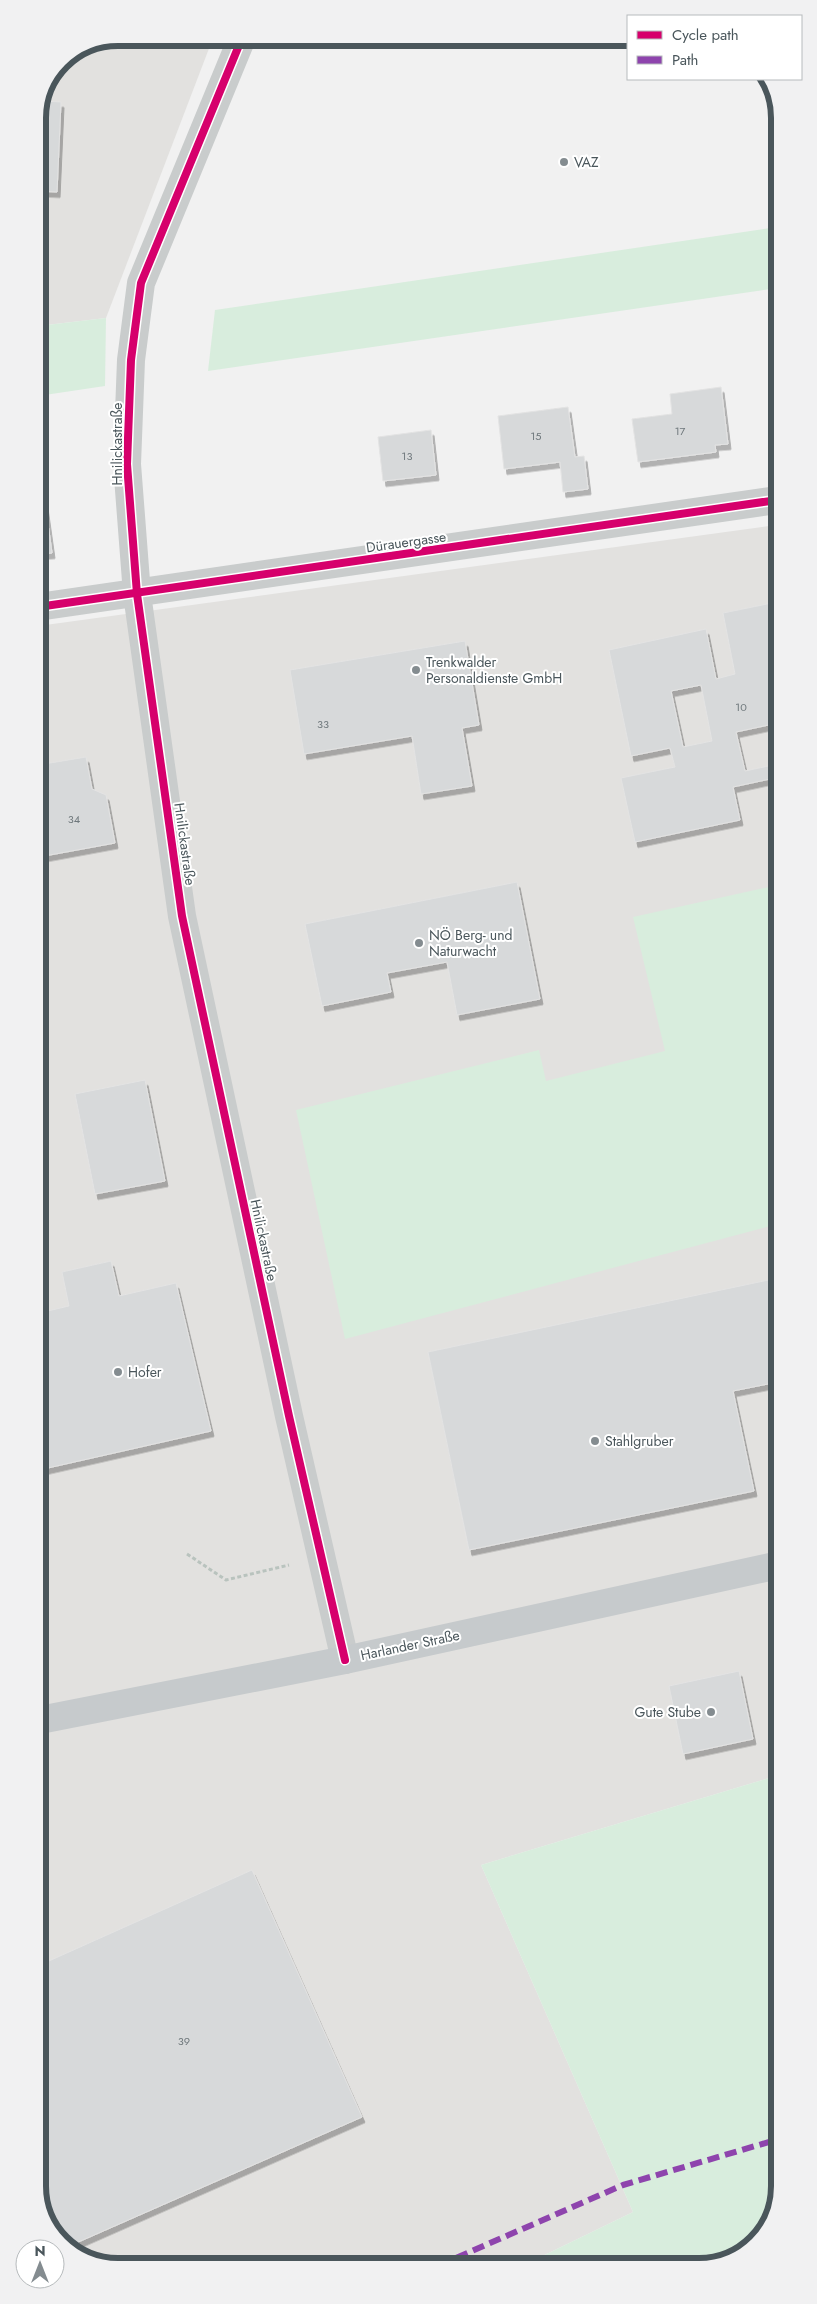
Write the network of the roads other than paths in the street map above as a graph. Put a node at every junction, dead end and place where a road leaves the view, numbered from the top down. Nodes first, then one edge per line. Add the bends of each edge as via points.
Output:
1 (239, 46) edge
2 (771, 501) edge
3 (137, 594) junction
4 (46, 606) edge
5 (771, 1567) edge
6 (345, 1660) junction
7 (46, 1719) edge

1 - 3 street, Hnilickastraße via 141,284 131,360 127,464
2 - 3 street, Dürauergasse
3 - 4 street, Dürauergasse
3 - 6 street, Hnilickastraße via 182,916
5 - 6 main road, Harlander Straße
6 - 7 main road, Harlander Straße

